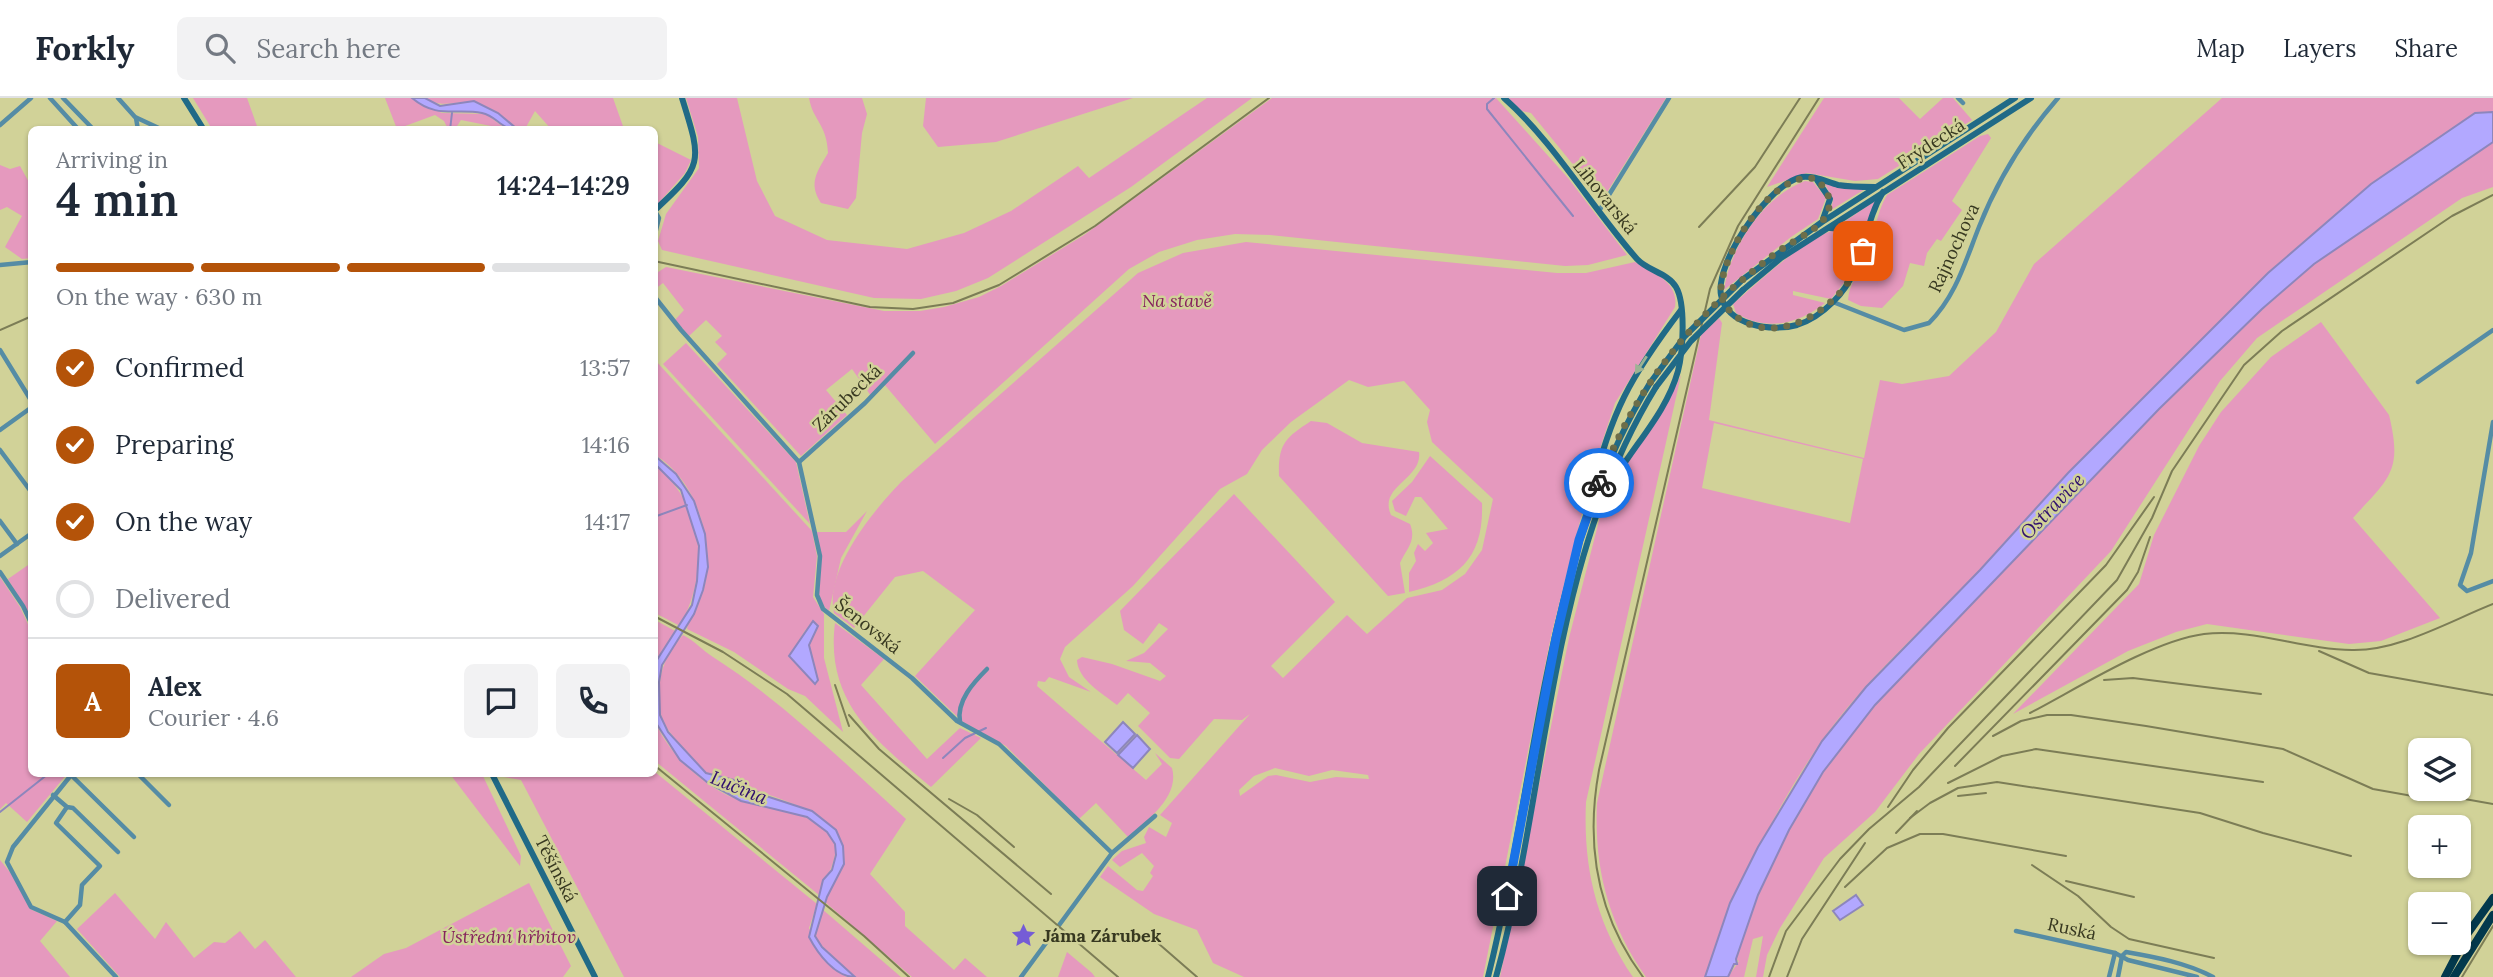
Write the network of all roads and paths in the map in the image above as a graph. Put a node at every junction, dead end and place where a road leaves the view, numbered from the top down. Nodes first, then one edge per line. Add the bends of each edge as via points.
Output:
1 (31, 98) edge
2 (50, 98) edge
3 (63, 98) edge
4 (118, 98) edge
5 (184, 98) edge
6 (682, 98) edge
7 (1504, 98) edge
8 (1669, 98) edge
9 (1958, 98) edge
10 (2015, 98) edge
11 (2031, 98) edge
12 (2058, 98) edge
13 (1963, 103) dead end
14 (135, 117) junction
15 (0, 125) edge
16 (75, 126) edge
17 (90, 126) edge
18 (137, 126) edge
19 (154, 126) edge
20 (202, 126) edge
21 (1816, 179) junction
22 (1875, 187) junction
23 (1884, 192) junction
24 (658, 208) edge
25 (1598, 211) junction
26 (1822, 222) junction
27 (1828, 228) junction
28 (1863, 257) junction
29 (0, 258) edge
30 (28, 262) edge
31 (10, 264) junction
32 (0, 265) edge
33 (658, 301) edge
34 (1833, 302) junction
35 (1681, 310) junction
36 (2493, 330) edge
37 (0, 349) edge
38 (913, 353) dead end
39 (2418, 382) dead end
40 (1653, 385) junction
41 (28, 397) edge
42 (28, 407) edge
43 (2493, 422) edge
44 (0, 430) edge
45 (0, 450) edge
46 (799, 462) junction
47 (28, 488) edge
48 (0, 521) edge
49 (28, 536) edge
50 (1579, 540) junction
51 (1587, 540) junction
52 (17, 544) junction
53 (0, 556) edge
54 (0, 572) edge
55 (2493, 581) edge
56 (28, 617) edge
57 (987, 669) dead end
58 (960, 723) junction
59 (69, 777) edge
60 (75, 777) edge
61 (141, 777) edge
62 (494, 777) edge
63 (53, 795) junction
64 (169, 806) dead end
65 (67, 807) junction
66 (1155, 816) dead end
67 (134, 837) dead end
68 (118, 852) dead end
69 (1112, 853) junction
70 (2493, 898) edge
71 (2493, 915) edge
72 (65, 922) junction
73 (2016, 931) dead end
74 (2115, 953) junction
75 (2122, 956) junction
76 (116, 977) edge
77 (595, 977) edge
78 (1021, 977) edge
79 (1488, 977) edge
80 (1496, 977) edge
81 (2109, 977) edge
82 (2118, 977) edge
83 (2197, 977) edge
84 (2213, 977) edge
85 (2445, 977) edge
86 (2454, 977) edge

1 - 15 street
2 - 16 street
3 - 17 street
4 - 14 street
5 - 20 main road
6 - 24 main road via 695,145 695,165 688,179
7 - 25 main road, Lihovarská
8 - 25 street
9 - 13 street
10 - 22 main road, Frýdecká
11 - 23 main road, Frýdecká
12 - 34 street, Rajnochova via 2020,144 1979,226 1960,280 1931,321 1904,330
14 - 18 street
14 - 19 street
21 - 22 main road
21 - 26 main road via 1830,199
21 - 34 main road via 1801,177 1788,183 1756,214 1731,254 1720,293 1735,316 1768,327 1803,323
22 - 26 main road, Frýdecká
23 - 27 main road, Frýdecká
23 - 28 main road via 1873,214
25 - 35 main road, Lihovarská via 1639,261 1673,283
26 - 40 main road, Frýdecká, bridge via 1742,280 1685,337
27 - 28 main road via 1855,234
27 - 40 main road, Frýdecká, bridge via 1743,290
28 - 34 main road
29 - 31 street
30 - 31 street
31 - 32 street
33 - 46 street, Šenovská
35 -> 50 main road via 1642,362 1616,408
35 - 51 main road via 1681,358 1668,398 1608,490
36 - 39 street
37 - 41 street
38 - 46 street, Zárubecká
40 - 50 main road via 1607,461
40 - 51 main road via 1609,476
42 - 44 street
43 - 55 street via 2472,548 2460,585 2468,591
45 - 47 street
46 - 58 street, Šenovská via 820,556 820,605
48 - 52 street
49 - 52 street
50 - 79 main road
51 - 80 main road
52 - 53 street
54 - 56 street
57 - 58 street via 970,686 958,716
58 - 69 street, Šenovská via 1008,752
59 - 63 street
60 - 67 street
61 - 64 street
62 - 77 main road, Těšínská
63 - 65 street
63 - 72 street via 7,857 31,907
65 - 68 street via 73,807
65 - 72 street via 56,823 100,866 82,886 80,905
66 - 69 street
69 - 78 street
70 - 85 highway
71 - 86 highway
72 - 76 street
73 - 74 street, Ruská
74 - 75 street, Ruská
74 - 81 street
75 - 82 street
75 - 83 street, Ruská
75 - 84 street, Ruská via 2126,952 2149,957 2196,968

